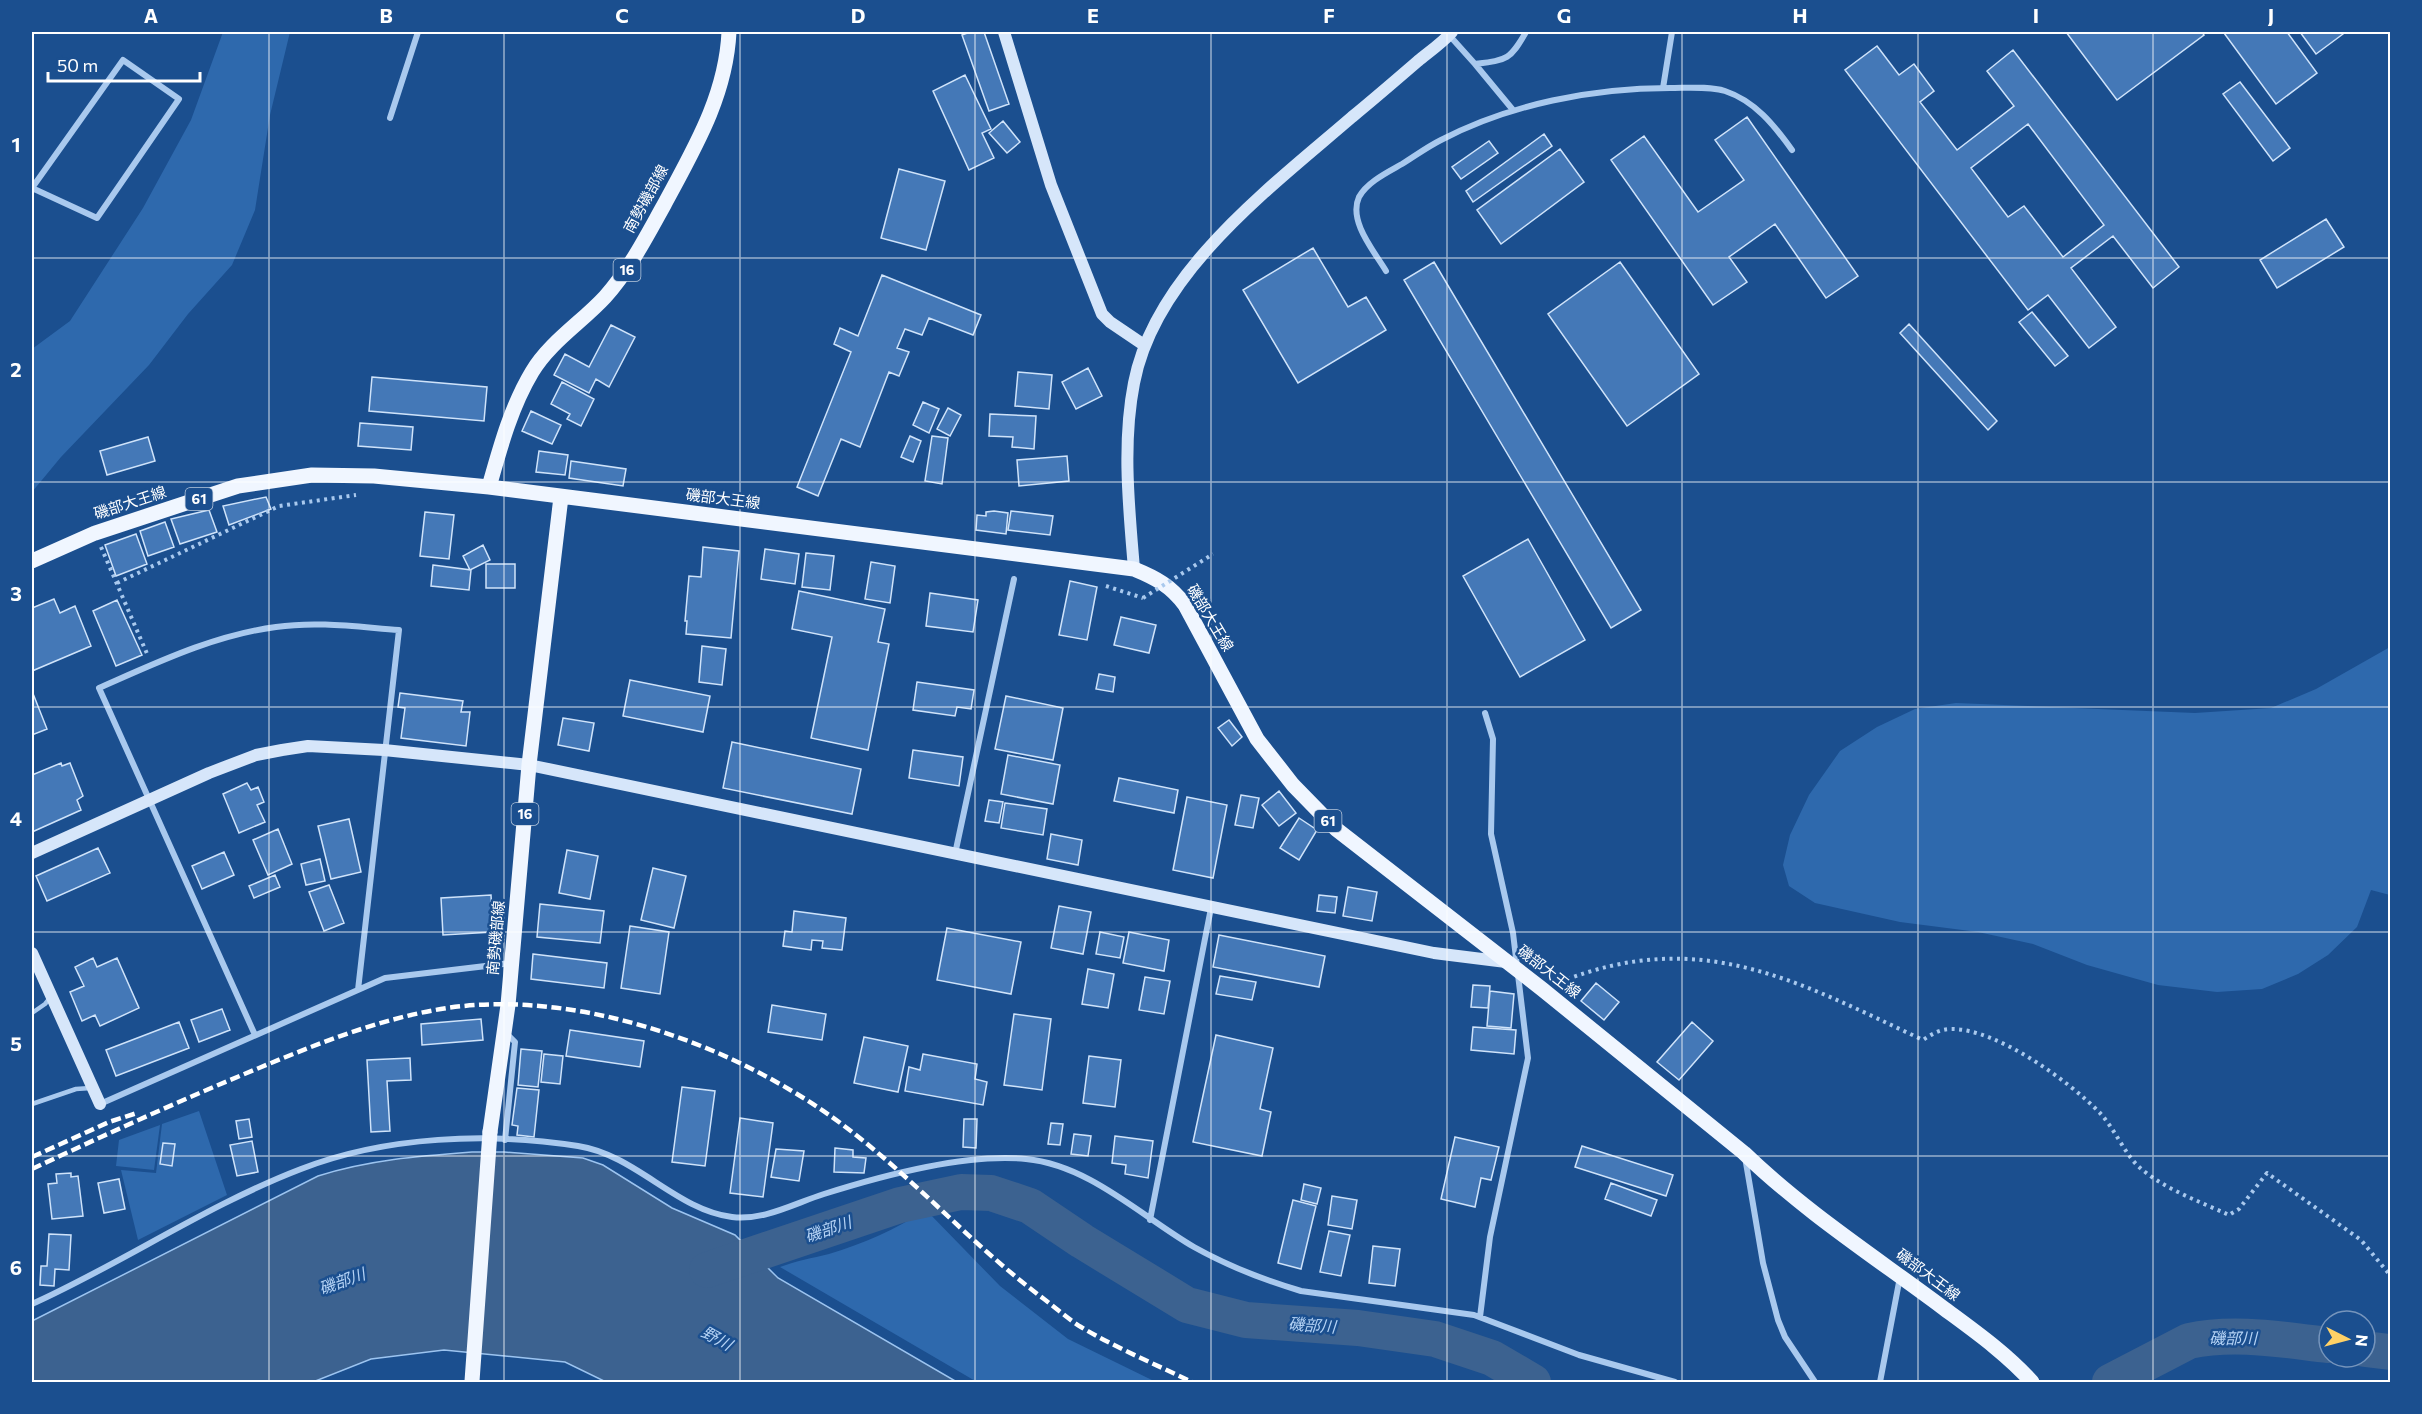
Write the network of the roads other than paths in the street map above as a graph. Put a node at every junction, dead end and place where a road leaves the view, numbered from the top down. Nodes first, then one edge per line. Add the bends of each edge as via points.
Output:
1 (418, 32) edge
2 (729, 32) edge
3 (1004, 32) edge
4 (1526, 32) edge
5 (1672, 32) edge
6 (1450, 33) edge
7 (1475, 64) junction
8 (1664, 88) junction
9 (1513, 110) junction
10 (390, 118) dead end
11 (1792, 150) dead end
12 (32, 189) edge
13 (1386, 271) dead end
14 (1144, 345) junction
15 (489, 487) junction
16 (561, 497) junction
17 (32, 561) edge
18 (1134, 569) junction
19 (1014, 579) dead end
20 (1485, 713) dead end
21 (384, 750) junction
22 (529, 765) junction
23 (149, 800) junction
24 (32, 853) edge
25 (955, 855) junction
26 (1211, 908) junction
27 (32, 952) edge
28 (512, 963) junction
29 (1512, 967) junction
30 (358, 990) junction
31 (51, 995) junction
32 (32, 1013) edge
33 (505, 1031) junction
34 (255, 1035) junction
35 (93, 1088) junction
36 (32, 1104) edge
37 (100, 1104) joint
38 (505, 1140) junction
39 (1744, 1152) junction
40 (1150, 1220) junction
41 (1900, 1276) junction
42 (32, 1304) edge
43 (1480, 1317) junction
44 (472, 1382) edge
45 (1675, 1383) edge
46 (1815, 1383) edge
47 (1880, 1383) edge
48 (2032, 1383) edge

1 - 10 street
2 - 15 main road, 南勢磯部線 / 16 via 723,78 701,137 630,267 533,370 501,445
3 - 14 street via 1051,185 1102,314
4 - 7 street via 1514,53 1499,61
5 - 8 street
6 - 7 street
6 - 14 street via 1252,202 1192,267
7 - 9 street
8 - 9 street via 1627,88
8 - 11 street via 1722,90 1741,98 1779,131
9 - 13 street via 1441,140 1376,180 1359,197 1356,218
12 - 12 street via 97,218 179,99 123,60
14 - 18 street via 1133,384 1129,426 1128,489
15 - 16 main road, 磯部大王線 / 61
15 - 17 main road, 磯部大王線 / 61 via 374,476 312,475 238,486 95,533
16 - 18 main road, 磯部大王線 / 61
16 - 22 main road, 南勢磯部線 / 16
18 - 29 main road, 磯部大王線 / 61 via 1170,586 1185,605 1257,738 1293,785 1336,829
19 - 25 street
20 - 29 street via 1493,747 1491,834 1513,933
21 - 22 street
21 - 23 street via 308,746 256,755
21 - 23 street via 399,630 324,624 277,626 237,634 152,664 99,688
21 - 30 street
22 - 25 street
22 - 28 main road, 南勢磯部線 / 16
23 - 24 street
23 - 34 street
25 - 26 street
26 - 29 street
26 - 40 street
27 - 31 street
28 - 30 street via 385,978
28 - 33 main road, 南勢磯部線 / 16
29 - 39 main road, 磯部大王線 / 61
29 - 43 street via 1528,1058 1491,1237
30 - 34 street
31 - 32 lane via 45,1005
31 - 35 street
33 - 38 street via 515,1042
33 - 44 main road, 南勢磯部線 / 16, bridge via 490,1132
34 - 37 street
35 - 36 lane via 76,1089
35 - 37 street
38 - 40 street via 598,1150 692,1203 729,1217 759,1216 921,1169 1024,1159 1063,1167
38 - 42 street via 368,1150 304,1168
39 - 41 main road, 磯部大王線 / 61 via 1798,1200
39 - 46 street via 1763,1263 1778,1320
40 - 43 street via 1253,1276 1301,1291
41 - 47 street
41 - 48 main road, 磯部大王線 / 61 via 1987,1341
43 - 45 street via 1579,1355

